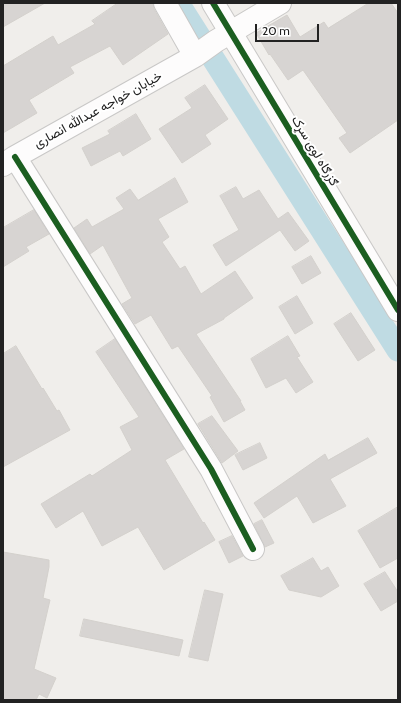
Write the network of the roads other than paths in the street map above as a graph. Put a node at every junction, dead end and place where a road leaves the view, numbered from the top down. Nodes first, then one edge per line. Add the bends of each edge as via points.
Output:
1 (165, 3) edge
2 (213, 3) edge
3 (280, 3) edge
4 (224, 37) junction
5 (195, 56) junction
6 (9, 161) edge
7 (398, 310) edge
8 (253, 549) dead end

1 - 5 street
2 - 4 street, ګزرګاه لوی سړک
3 - 4 street, خیابان خواجه عبدالله انصاری
4 - 5 street, خیابان خواجه عبدالله انصاری
4 - 7 street, ګزرګاه لوی سړک
5 - 6 street, خیابان خواجه عبدالله انصاری
6 - 8 street via 211,469

